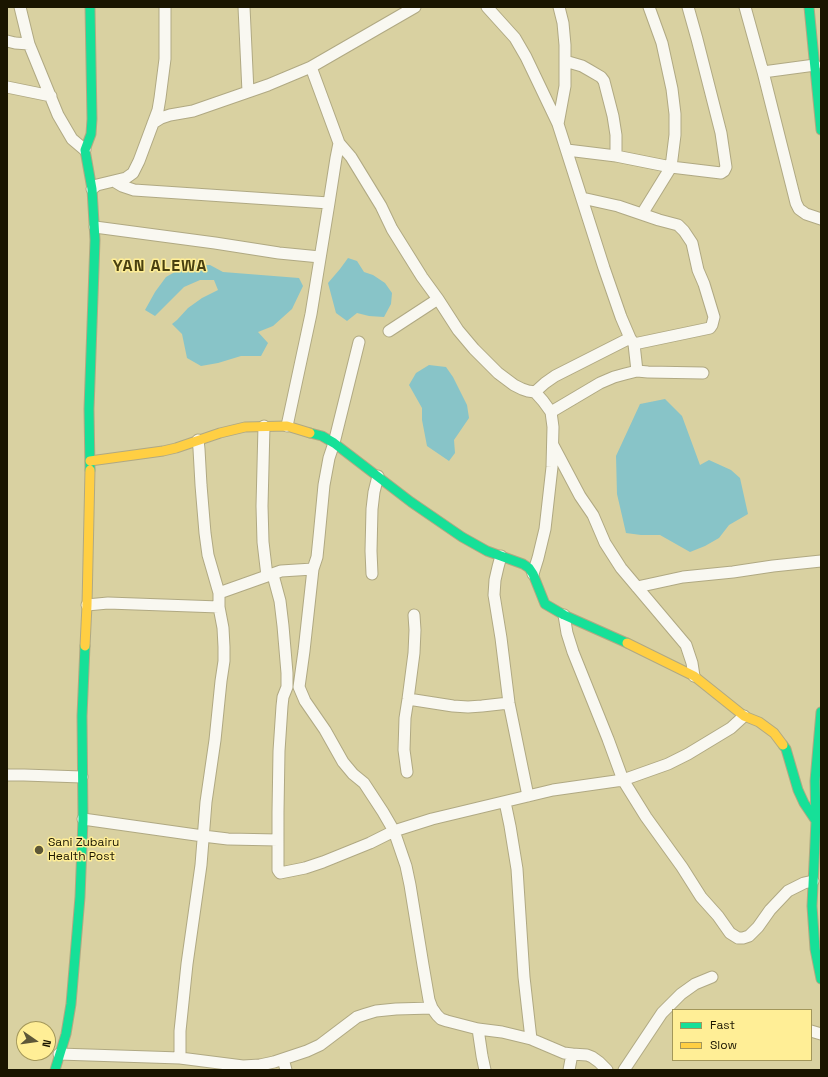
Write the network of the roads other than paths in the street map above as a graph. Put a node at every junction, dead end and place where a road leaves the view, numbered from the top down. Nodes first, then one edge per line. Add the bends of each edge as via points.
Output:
1 (20, 7) edge
2 (90, 7) edge
3 (165, 7) edge
4 (244, 7) edge
5 (415, 7) edge
6 (487, 7) edge
7 (559, 7) edge
8 (650, 7) edge
9 (688, 7) edge
10 (745, 7) edge
11 (809, 7) edge
12 (7, 41) edge
13 (29, 44) junction
14 (565, 62) junction
15 (814, 65) junction
16 (311, 67) junction
17 (763, 72) junction
18 (7, 87) edge
19 (248, 92) junction
20 (50, 96) junction
21 (153, 123) junction
22 (558, 124) junction
23 (821, 130) edge
24 (339, 142) junction
25 (85, 150) junction
26 (567, 150) junction
27 (616, 156) junction
28 (671, 167) junction
29 (115, 181) junction
30 (92, 189) junction
31 (582, 198) junction
32 (329, 203) junction
33 (642, 214) junction
34 (821, 219) edge
35 (95, 227) junction
36 (320, 257) junction
37 (438, 299) junction
38 (389, 331) dead end
39 (632, 341) junction
40 (359, 342) dead end
41 (637, 371) junction
42 (703, 373) dead end
43 (535, 392) junction
44 (550, 412) junction
45 (264, 426) junction
46 (287, 426) junction
47 (198, 440) junction
48 (334, 443) junction
49 (553, 444) junction
50 (90, 461) junction
51 (378, 476) junction
52 (501, 556) junction
53 (821, 561) edge
54 (312, 569) junction
55 (372, 574) dead end
56 (534, 574) junction
57 (270, 575) junction
58 (637, 587) junction
59 (219, 593) junction
60 (87, 605) junction
61 (219, 607) junction
62 (414, 615) dead end
63 (564, 615) junction
64 (694, 676) junction
65 (287, 687) junction
66 (299, 687) junction
67 (408, 700) junction
68 (509, 703) junction
69 (821, 712) edge
70 (744, 716) junction
71 (407, 772) dead end
72 (7, 775) edge
73 (82, 777) junction
74 (623, 780) junction
75 (528, 796) junction
76 (818, 796) edge
77 (505, 802) junction
78 (83, 819) junction
79 (816, 821) junction
80 (394, 832) junction
81 (203, 836) junction
82 (278, 840) junction
83 (813, 881) junction
84 (712, 976) dead end
85 (821, 979) edge
86 (432, 1008) junction
87 (478, 1029) junction
88 (531, 1039) junction
89 (60, 1054) junction
90 (572, 1054) junction
91 (180, 1058) junction
92 (285, 1065) edge
93 (55, 1070) edge
94 (485, 1070) edge
95 (569, 1070) edge
96 (607, 1070) edge
97 (624, 1070) edge

1 - 13 street
2 - 25 street via 92,119 91,134
3 - 21 street via 163,82
4 - 19 street
5 - 16 street
6 - 22 street via 515,38
7 - 14 street
8 - 28 street via 662,43 672,89 675,135
9 - 28 street via 721,133 726,167 721,173
10 - 17 street
11 - 15 street
12 - 13 street
13 - 20 street
14 - 22 street via 565,86
14 - 27 street via 582,66 601,77 604,82 613,116
15 - 17 street
15 - 23 street
16 - 19 street
16 - 24 street
17 - 34 street via 796,203 806,214
18 - 20 street
19 - 21 street via 193,111 170,115
20 - 25 street via 72,139
21 - 29 street via 135,170 126,178
22 - 26 street
24 - 32 street
24 - 37 street via 351,157 392,229
25 - 30 street
26 - 27 street
26 - 31 street
27 - 28 street
28 - 33 street
29 - 30 street via 97,185
29 - 32 street via 134,190
30 - 35 street
31 - 33 street
31 - 39 street via 621,317
32 - 36 street
33 - 39 street via 678,225 689,237 714,320 710,328
35 - 36 street
35 - 50 street via 89,409
36 - 46 street via 306,343
37 - 38 street
37 - 43 street via 458,330 498,373 514,385
39 - 41 street
39 - 43 street via 555,376
40 - 48 street
41 - 42 street
41 - 44 street via 607,380
43 - 44 street
44 - 49 street
45 - 46 street
45 - 47 street via 233,429
45 - 57 street via 263,542
46 - 48 street via 322,436
47 - 50 street via 163,451
47 - 59 street via 208,556
48 - 51 street
48 - 54 street via 324,485 317,557
49 - 56 street via 545,529
49 - 58 street via 613,556
50 - 60 street
51 - 52 street via 462,537
51 - 55 street via 372,509
52 - 56 street via 523,564
52 - 68 street via 494,595
53 - 58 street via 683,577
54 - 57 street via 281,571
54 - 66 street
56 - 63 street via 543,600
57 - 59 street
57 - 65 street via 280,601
58 - 64 street via 686,645
59 - 61 street
60 - 61 street via 108,603
60 - 73 street
61 - 81 street via 223,628 224,661
62 - 67 street via 414,653
63 - 64 street
63 - 74 street via 573,652
64 - 70 street
65 - 66 street
65 - 82 street via 283,697 279,751
66 - 80 street via 304,701 325,730 343,762 364,783
67 - 68 street via 468,707
67 - 71 street via 404,750
68 - 75 street
69 - 76 street via 815,780
70 - 74 street via 731,728 688,754
70 - 79 street via 763,725 780,740 786,749 798,790
72 - 73 street
73 - 78 street
74 - 75 street
74 - 83 street via 701,897 734,936 748,936 788,891
75 - 77 street
76 - 79 street
77 - 80 street via 432,819
77 - 88 street via 517,869
78 - 81 street
78 - 89 street via 73,983 69,1018
79 - 83 street
80 - 82 street via 336,858 283,873 278,870
80 - 86 street via 406,866
81 - 82 street
81 - 91 street via 180,1031
83 - 85 street via 815,949
84 - 97 street via 681,994 662,1013
86 - 87 street via 447,1022
86 - 92 street via 376,1011 357,1017 320,1045
87 - 88 street
87 - 94 street
88 - 90 street
89 - 91 street
89 - 93 street
90 - 95 street
90 - 96 street via 592,1057
91 - 92 street via 243,1066 274,1062

